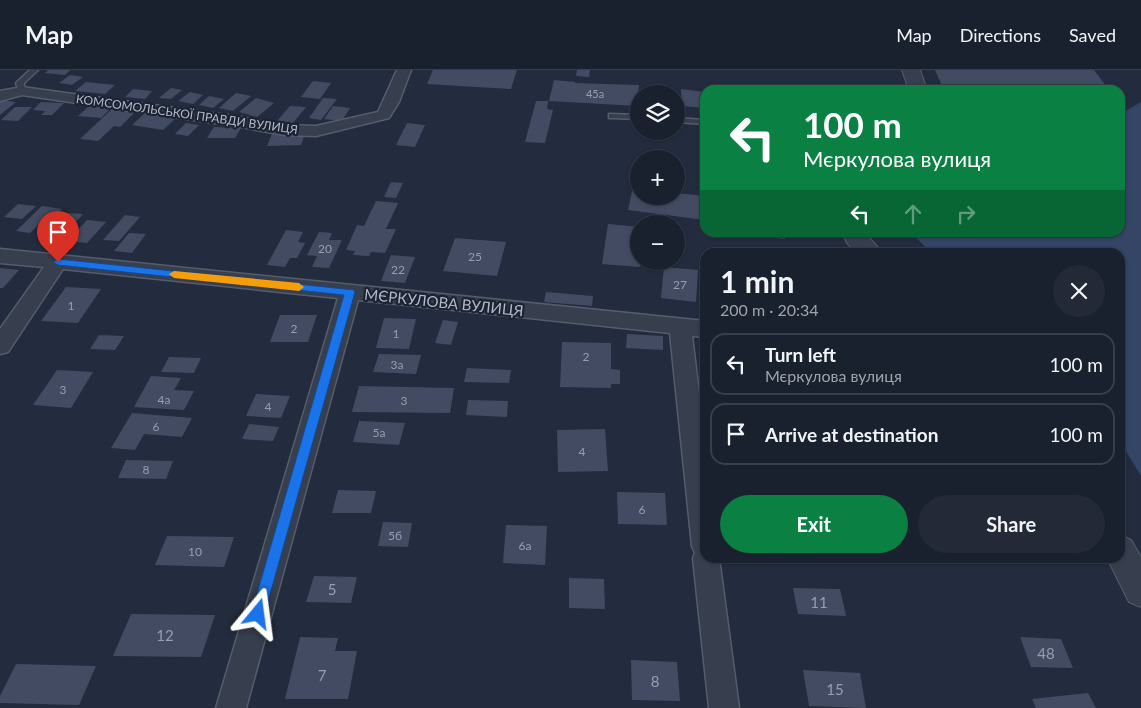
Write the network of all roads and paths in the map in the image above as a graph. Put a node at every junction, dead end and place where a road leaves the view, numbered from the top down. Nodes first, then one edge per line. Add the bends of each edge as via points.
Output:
1 (34, 70) edge
2 (404, 70) edge
3 (911, 70) edge
4 (916, 85) edge
5 (22, 91) junction
6 (0, 96) edge
7 (612, 116) dead end
8 (630, 117) edge
9 (685, 121) edge
10 (700, 122) edge
11 (855, 237) edge
12 (866, 248) edge
13 (0, 256) edge
14 (58, 262) junction
15 (350, 292) junction
16 (680, 327) junction
17 (700, 329) edge
18 (0, 346) edge
19 (700, 502) edge
20 (1125, 560) edge
21 (707, 563) edge
22 (1141, 590) edge
23 (232, 708) edge
24 (724, 708) edge

1 - 5 lane via 20,83
2 - 5 street, КОМСОМОЛЬСЬКОЇ ПРАВДИ ВУЛИЦЯ via 384,115 316,131 284,130
3 - 4 street
5 - 6 street, КОМСОМОЛЬСЬКОЇ ПРАВДИ ВУЛИЦЯ
7 - 8 lane
9 - 10 lane
11 - 12 street
13 - 14 street, МЄРКУЛОВА ВУЛИЦЯ
14 - 15 street, МЄРКУЛОВА ВУЛИЦЯ
14 - 18 street
15 - 16 street, МЄРКУЛОВА ВУЛИЦЯ
15 - 23 street
16 - 17 street, МЄРКУЛОВА ВУЛИЦЯ
16 - 19 street
20 - 22 street
21 - 24 street

